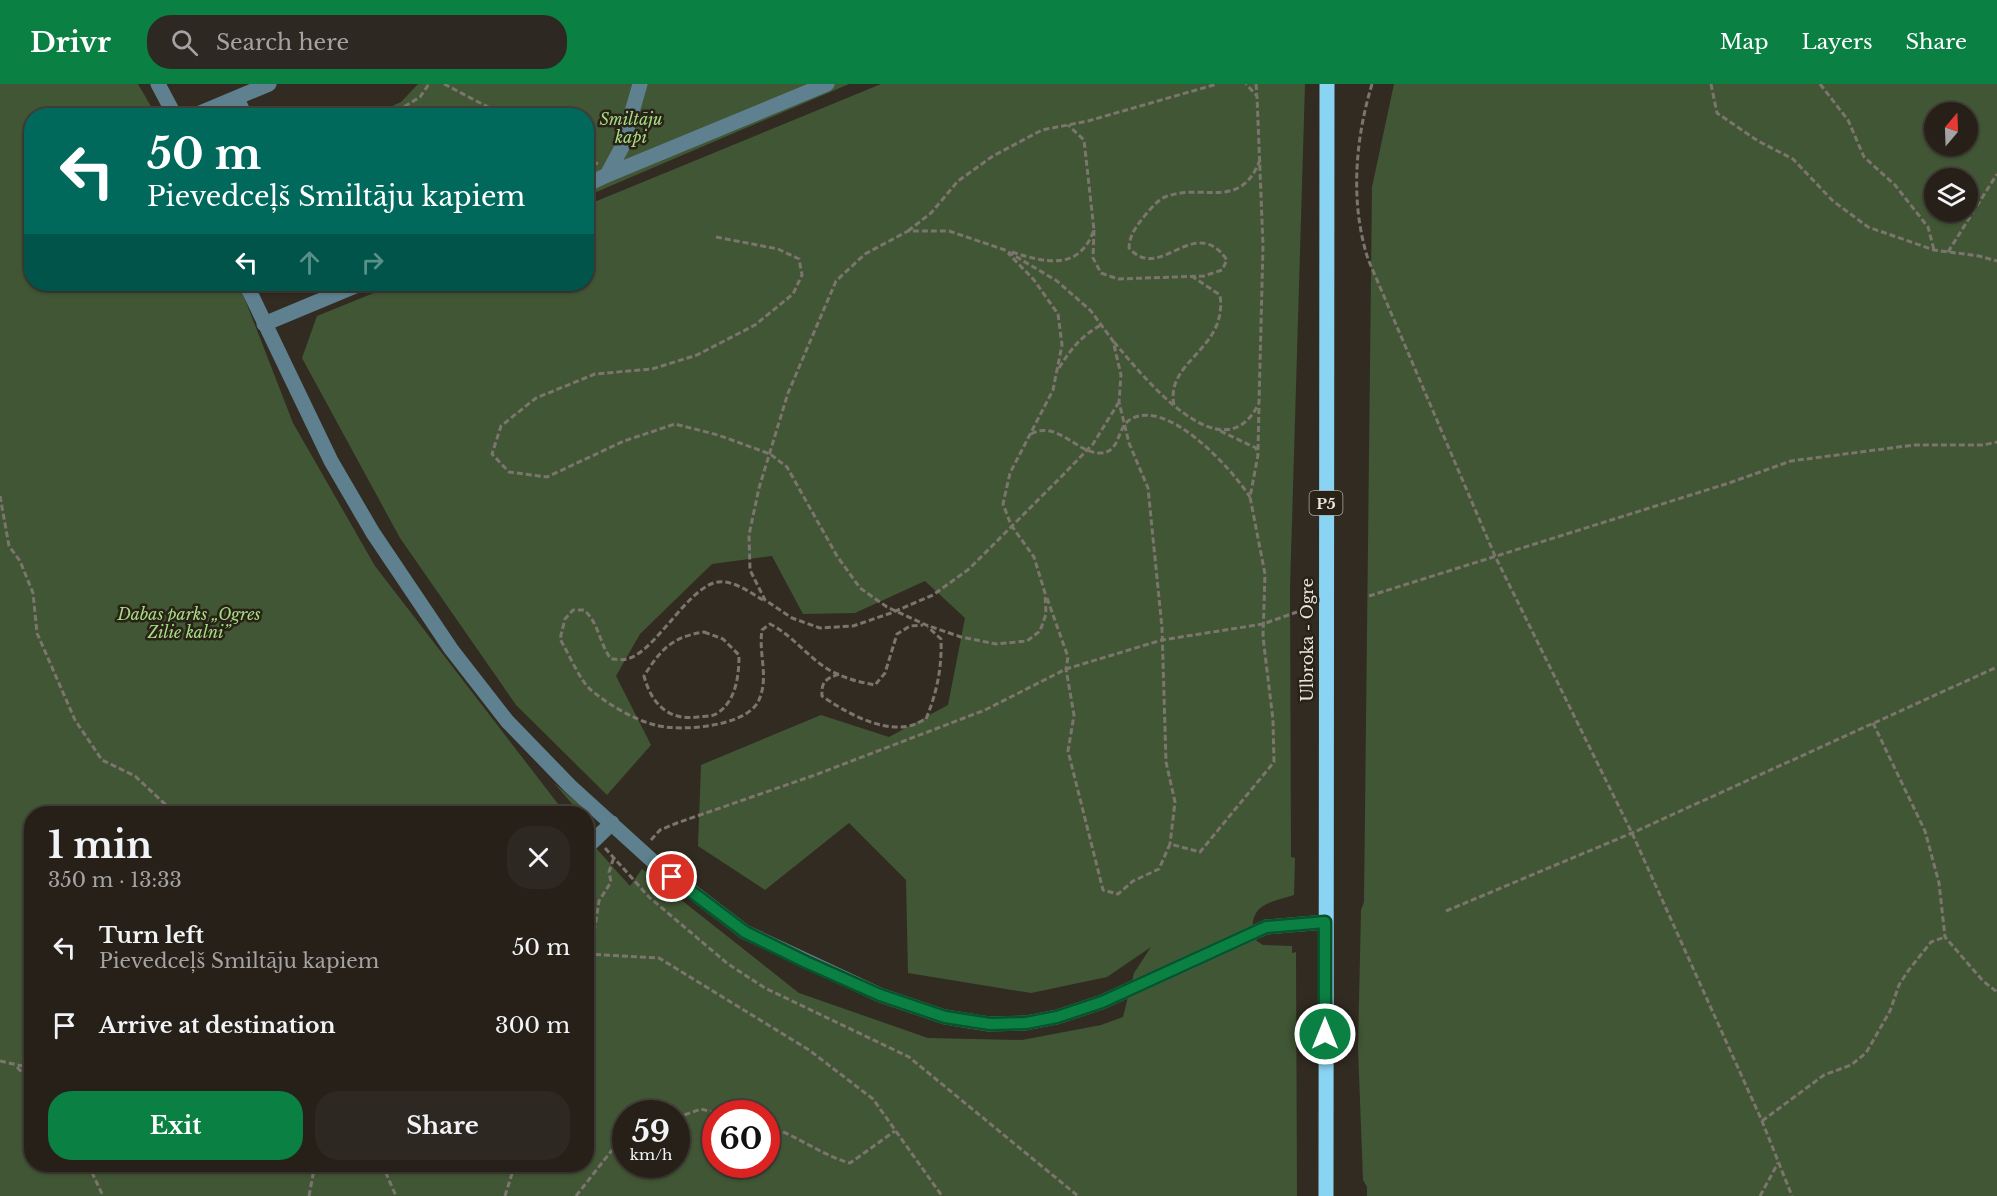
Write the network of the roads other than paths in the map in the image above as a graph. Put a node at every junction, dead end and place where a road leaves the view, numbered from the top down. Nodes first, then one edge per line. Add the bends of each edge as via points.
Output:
1 (158, 84) edge
2 (269, 84) edge
3 (640, 84) edge
4 (827, 84) edge
5 (1327, 84) edge
6 (237, 98) junction
7 (171, 108) edge
8 (213, 108) edge
9 (241, 108) edge
10 (607, 175) junction
11 (594, 181) edge
12 (249, 291) edge
13 (323, 291) edge
14 (264, 324) junction
15 (593, 806) edge
16 (594, 807) edge
17 (612, 823) junction
18 (594, 840) edge
19 (1325, 922) junction
20 (1326, 1196) edge

1 - 7 street
2 - 6 street
3 - 10 street via 622,147
4 - 10 street
5 - 19 main road, Ulbroka - Ogre / P5
6 - 8 street
6 - 9 street
10 - 11 street
12 - 14 street
13 - 14 street
14 - 15 street via 337,471 373,533 451,649 507,721
16 - 17 street
17 - 18 street
17 - 19 street via 702,901 745,932 880,995 945,1017 990,1024 1057,1017 1102,1002 1266,927
19 - 20 main road, Ulbroka - Ogre / P5

